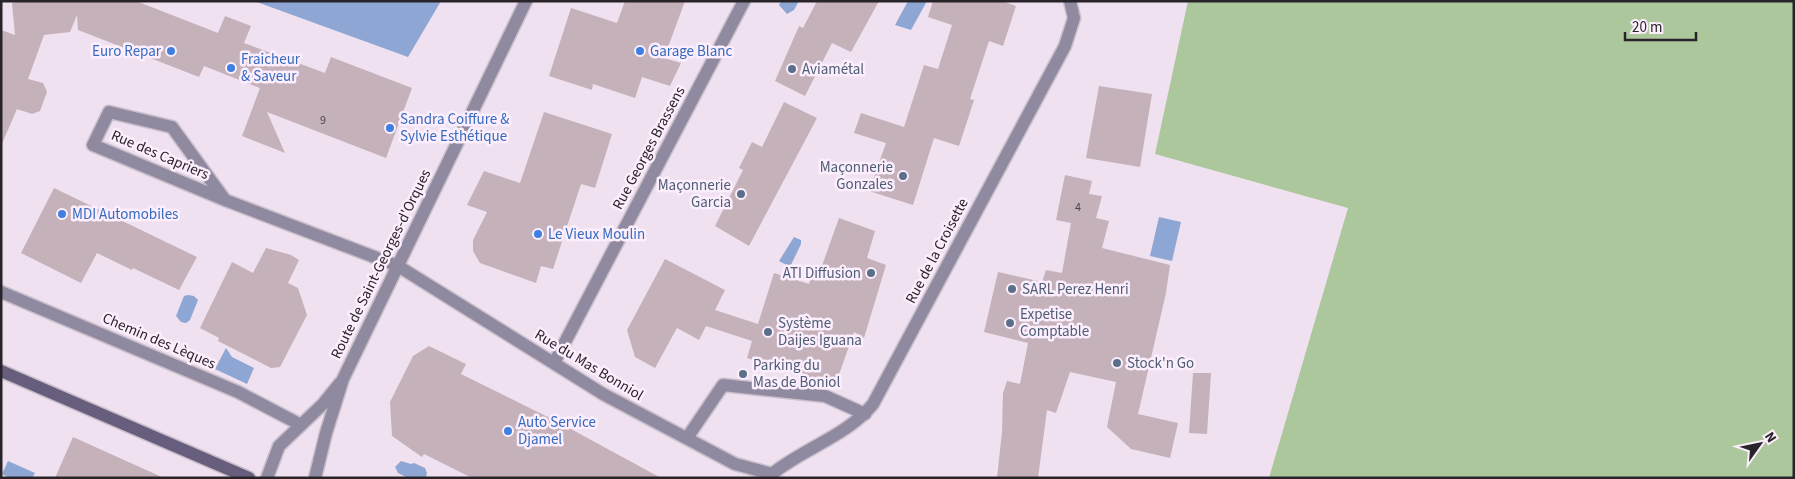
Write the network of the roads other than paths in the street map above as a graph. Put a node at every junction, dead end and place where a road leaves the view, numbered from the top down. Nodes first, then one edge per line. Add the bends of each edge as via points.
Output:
1 (526, 1) edge
2 (744, 1) edge
3 (1070, 1) edge
4 (225, 200) junction
5 (398, 266) junction
6 (1, 292) edge
7 (554, 363) junction
8 (1, 371) edge
9 (343, 379) junction
10 (865, 414) junction
11 (301, 425) junction
12 (686, 438) junction
13 (772, 476) edge
14 (249, 478) edge
15 (267, 478) edge
16 (315, 478) edge

1 - 5 street, Route de Saint-Georges-d'Orques
2 - 7 street, Rue Georges Brassens
3 - 10 street, Rue de la Croisette via 1074,18 1065,46
4 - 4 street, Rue des Capriers via 93,145 109,112 172,127
4 - 5 street, Rue des Capriers
5 - 7 street, Rue du Mas Bonniol
5 - 9 street, Route de Saint-Georges-d'Orques
6 - 11 street, Chemin des Lèques via 238,392
7 - 12 street, Rue du Mas Bonniol via 603,394
8 - 14 main road
9 - 11 street, Route de Saint-Georges-d'Orques
9 - 16 street, Route de Saint-Georges-d'Orques
10 - 12 street via 825,396 723,385
10 - 13 street, Rue de la Croisette via 790,460
11 - 15 street, Route de Saint-Georges-d'Orques via 279,446
12 - 13 street, Rue du Mas Bonniol via 735,464

